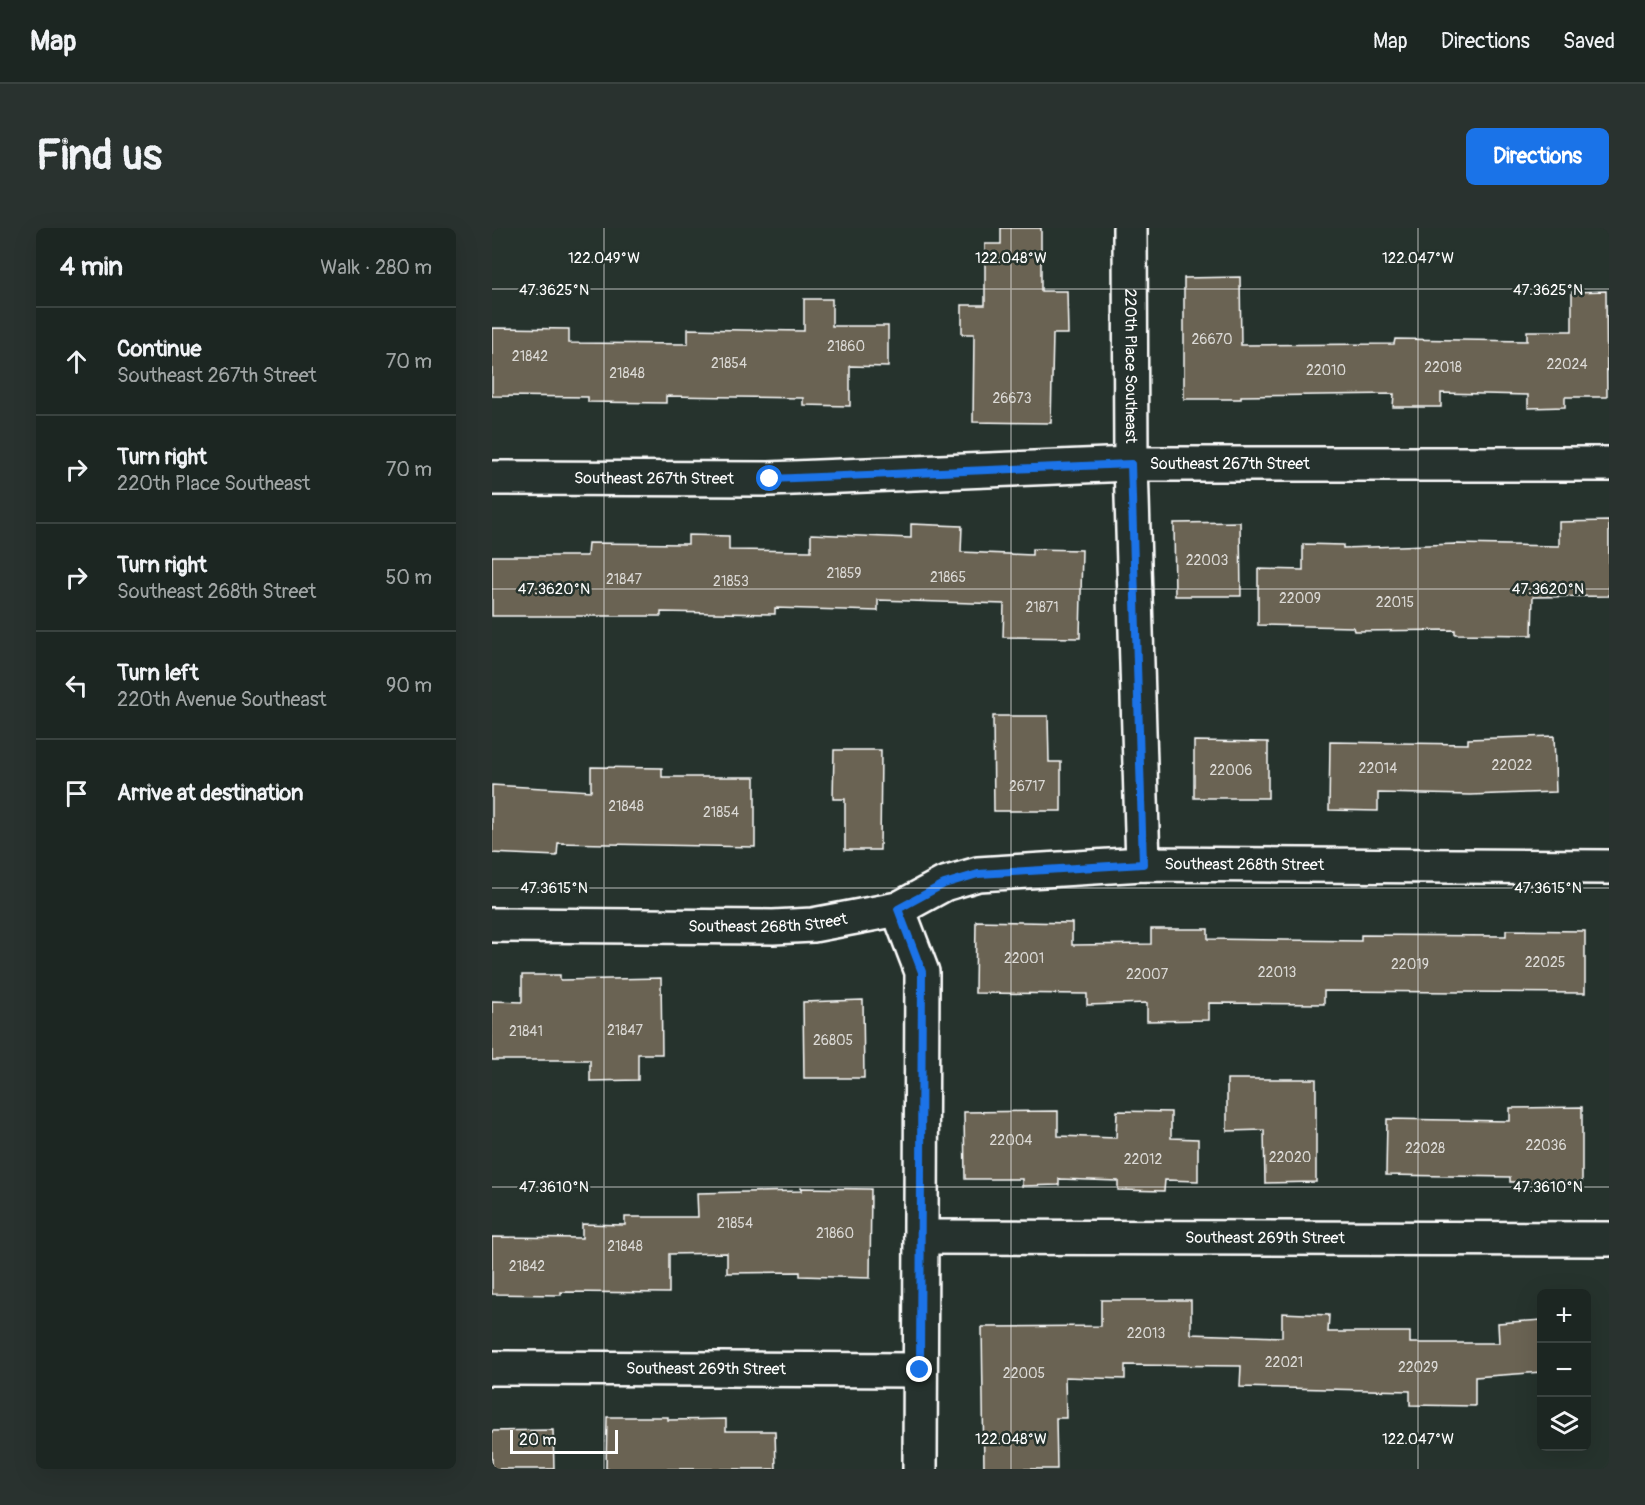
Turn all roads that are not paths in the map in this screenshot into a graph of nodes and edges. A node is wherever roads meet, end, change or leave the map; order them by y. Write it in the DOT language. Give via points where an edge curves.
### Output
graph roads {
  1 [pos="1130,228"];
  2 [pos="1131,464"];
  3 [pos="1609,464"];
  4 [pos="492,478"];
  5 [pos="1143,864"];
  6 [pos="1609,867"];
  7 [pos="898,909"];
  8 [pos="492,925"];
  9 [pos="921,1237"];
  10 [pos="1609,1239"];
  11 [pos="492,1368"];
  12 [pos="920,1370"];
  13 [pos="920,1469"];
  1 -- 2 [label="street, 220th Place Southeast"];
  2 -- 3 [label="street, Southeast 267th Street"];
  2 -- 4 [label="street, Southeast 267th Street" via="770,479"];
  2 -- 5 [label="street, 220th Place Southeast"];
  5 -- 6 [label="street, Southeast 268th Street"];
  5 -- 7 [label="street, Southeast 268th Street" via="978,874 944,884"];
  7 -- 8 [label="street, Southeast 268th Street" via="813,925 773,927"];
  7 -- 9 [label="street" via="922,972"];
  9 -- 10 [label="street, Southeast 269th Street"];
  9 -- 12 [label="street"];
  11 -- 12 [label="street, Southeast 269th Street"];
  12 -- 13 [label="street"];
}
